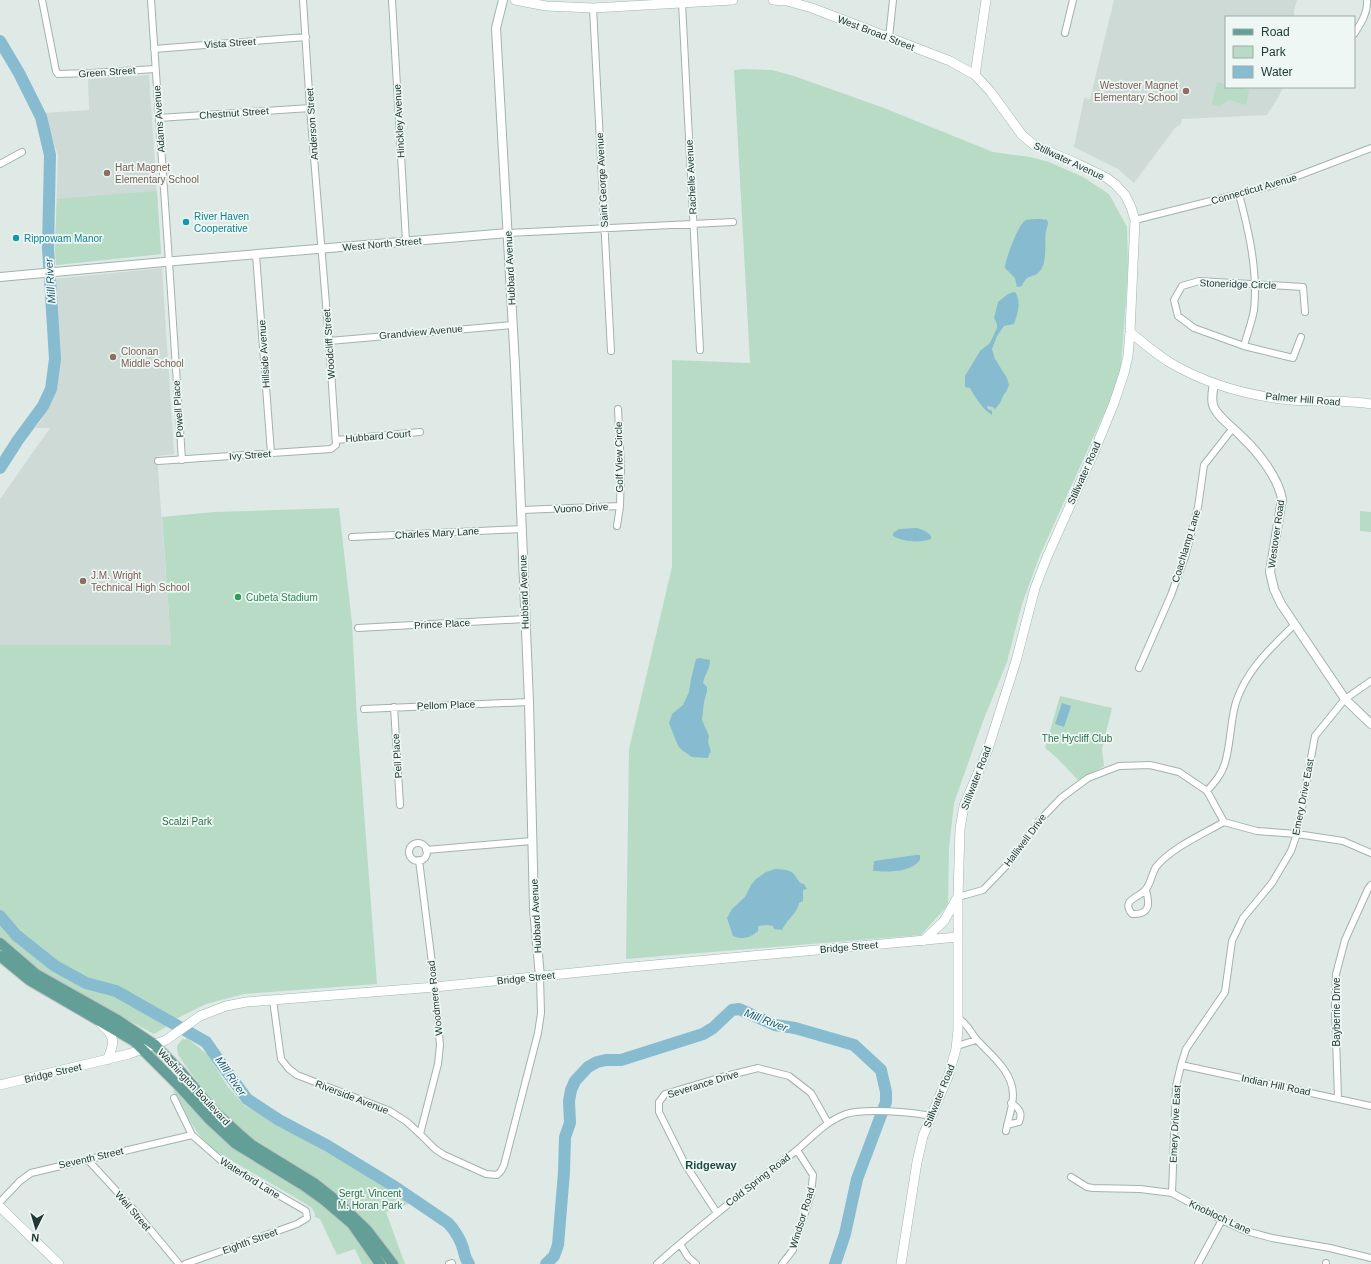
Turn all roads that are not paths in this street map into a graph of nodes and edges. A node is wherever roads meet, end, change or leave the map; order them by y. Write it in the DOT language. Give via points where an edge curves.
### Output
graph roads {
  1 [pos="42,0"];
  2 [pos="151,0"];
  3 [pos="303,0"];
  4 [pos="392,0"];
  5 [pos="503,0"];
  6 [pos="515,0"];
  7 [pos="733,0"];
  8 [pos="773,0"];
  9 [pos="893,0"];
  10 [pos="986,0"];
  11 [pos="1073,0"];
  12 [pos="1367,0"];
  13 [pos="670,2"];
  14 [pos="682,4"];
  15 [pos="593,8"];
  16 [pos="1355,32"];
  17 [pos="1065,34"];
  18 [pos="306,37"];
  19 [pos="889,38"];
  20 [pos="154,49"];
  21 [pos="155,69"];
  22 [pos="975,75"];
  23 [pos="310,108"];
  24 [pos="159,118"];
  25 [pos="1371,148"];
  26 [pos="22,152"];
  27 [pos="0,164"];
  28 [pos="1240,194"];
  29 [pos="1135,220"];
  30 [pos="733,222"];
  31 [pos="693,224"];
  32 [pos="605,228"];
  33 [pos="508,233"];
  34 [pos="406,242"];
  35 [pos="322,248"];
  36 [pos="256,255"];
  37 [pos="170,262"];
  38 [pos="0,277"];
  39 [pos="1254,284"];
  40 [pos="1305,312"];
  41 [pos="513,325"];
  42 [pos="1130,332"];
  43 [pos="1301,337"];
  44 [pos="329,341"];
  45 [pos="1244,346"];
  46 [pos="700,350"];
  47 [pos="611,351"];
  48 [pos="1214,383"];
  49 [pos="1371,404"];
  50 [pos="618,409"];
  51 [pos="1233,428"];
  52 [pos="420,432"];
  53 [pos="336,440"];
  54 [pos="271,453"];
  55 [pos="182,460"];
  56 [pos="158,461"];
  57 [pos="620,506"];
  58 [pos="522,510"];
  59 [pos="617,526"];
  60 [pos="522,529"];
  61 [pos="352,537"];
  62 [pos="525,619"];
  63 [pos="1295,624"];
  64 [pos="358,628"];
  65 [pos="1139,668"];
  66 [pos="1371,681"];
  67 [pos="1345,699"];
  68 [pos="528,702"];
  69 [pos="394,707"];
  70 [pos="364,710"];
  71 [pos="1371,724"];
  72 [pos="1207,791"];
  73 [pos="400,805"];
  74 [pos="1224,822"];
  75 [pos="1297,834"];
  76 [pos="532,841"];
  77 [pos="426,850"];
  78 [pos="1371,853"];
  79 [pos="419,860"];
  80 [pos="1371,885"];
  81 [pos="1146,890"];
  82 [pos="958,897"];
  83 [pos="958,937"];
  84 [pos="923,940"];
  85 [pos="0,943"];
  86 [pos="0,956"];
  87 [pos="540,976"];
  88 [pos="435,987"];
  89 [pos="272,1000"];
  90 [pos="92,1016"];
  91 [pos="958,1018"];
  92 [pos="976,1040"];
  93 [pos="155,1045"];
  94 [pos="957,1046"];
  95 [pos="143,1049"];
  96 [pos="107,1060"];
  97 [pos="1181,1066"];
  98 [pos="0,1085"];
  99 [pos="174,1098"];
  100 [pos="1338,1098"];
  101 [pos="1012,1103"];
  102 [pos="1371,1106"];
  103 [pos="931,1116"];
  104 [pos="828,1123"];
  105 [pos="420,1134"];
  106 [pos="192,1135"];
  107 [pos="797,1150"];
  108 [pos="87,1159"];
  109 [pos="494,1175"];
  110 [pos="1071,1177"];
  111 [pos="1172,1193"];
  112 [pos="0,1202"];
  113 [pos="0,1206"];
  114 [pos="306,1211"];
  115 [pos="717,1213"];
  116 [pos="1222,1220"];
  117 [pos="680,1244"];
  118 [pos="1371,1258"];
  119 [pos="59,1264"];
  120 [pos="179,1264"];
  121 [pos="185,1264"];
  122 [pos="380,1264"];
  123 [pos="393,1264"];
  124 [pos="657,1264"];
  125 [pos="696,1264"];
  126 [pos="782,1264"];
  127 [pos="901,1264"];
  128 [pos="1198,1264"];
  1 -- 21 [label="street, Green Street" via="58,74"];
  2 -- 20 [label="street, Adams Avenue"];
  3 -- 18 [label="street, Anderson Street"];
  4 -- 34 [label="street, Hinckley Avenue"];
  5 -- 33 [label="street, Hubbard Avenue" via="496,28"];
  6 -- 15 [label="main road" via="546,6"];
  7 -- 14 [label="main road"];
  8 -- 19 [label="main road, West Broad Street" via="800,4"];
  9 -- 19 [label="street"];
  10 -- 22 [label="main road"];
  11 -- 17 [label="street"];
  12 -- 16 [label="street" via="1368,8"];
  13 -- 14 [label="main road"];
  13 -- 15 [label="main road"];
  14 -- 31 [label="street, Rachelle Avenue"];
  15 -- 32 [label="street, Saint George Avenue"];
  18 -- 20 [label="street, Vista Street"];
  18 -- 23 [label="street, Anderson Street"];
  19 -- 22 [label="main road, West Broad Street" via="950,61"];
  20 -- 21 [label="street, Adams Avenue"];
  21 -- 24 [label="street, Adams Avenue"];
  22 -- 29 [label="main road, Stillwater Avenue" via="1022,135 1034,146 1078,164 1116,185 1128,201"];
  23 -- 24 [label="street, Chestnut Street"];
  23 -- 35 [label="street, Anderson Street"];
  24 -- 37 [label="street, Adams Avenue"];
  25 -- 28 [label="street, Connecticut Avenue" via="1296,177"];
  26 -- 27 [label="street"];
  28 -- 29 [label="street, Connecticut Avenue"];
  28 -- 39 [label="street" via="1252,248"];
  29 -- 42 [label="main road, Stillwater Avenue"];
  30 -- 31 [label="street, West North Street"];
  31 -- 32 [label="street, West North Street"];
  31 -- 46 [label="street, Rachelle Avenue"];
  32 -- 33 [label="street, West North Street"];
  32 -- 47 [label="street, Saint George Avenue"];
  33 -- 34 [label="street, West North Street"];
  33 -- 41 [label="street, Hubbard Avenue"];
  34 -- 35 [label="street, West North Street"];
  35 -- 36 [label="street, West North Street"];
  35 -- 44 [label="street, Woodcliff Street"];
  36 -- 37 [label="street, West North Street"];
  36 -- 54 [label="street, Hillside Avenue"];
  37 -- 38 [label="street, West North Street"];
  37 -- 55 [label="street, Powell Place"];
  39 -- 40 [label="street, Stoneridge Circle" via="1303,287"];
  39 -- 45 [label="street" via="1254,311"];
  39 -- 45 [label="street, Stoneridge Circle" via="1199,281 1182,286 1174,300 1178,316 1194,328"];
  41 -- 44 [label="street, Grandview Avenue"];
  41 -- 58 [label="street, Hubbard Avenue"];
  42 -- 48 [label="main road, Palmer Hill Road" via="1170,362 1203,380"];
  42 -- 82 [label="main road, Stillwater Road" via="1128,356 1118,390 1035,588 991,742 964,806 960,829"];
  43 -- 45 [label="street, Stoneridge Circle" via="1293,358"];
  44 -- 53 [label="street, Woodcliff Street"];
  48 -- 49 [label="main road, Palmer Hill Road" via="1277,398"];
  48 -- 51 [label="street, Westover Road" via="1213,405"];
  50 -- 57 [label="street, Golf View Circle"];
  51 -- 63 [label="street, Westover Road" via="1267,466 1280,488 1282,499 1270,572 1281,604"];
  51 -- 65 [label="street, Coachlamp Lane" via="1204,465 1198,507 1184,557 1171,595"];
  52 -- 53 [label="street, Hubbard Court"];
  53 -- 54 [label="street, Ivy Street" via="335,447 331,449"];
  54 -- 55 [label="street, Ivy Street"];
  55 -- 56 [label="street, Ivy Street"];
  57 -- 58 [label="street, Vuono Drive"];
  57 -- 59 [label="street, Vuono Drive"];
  58 -- 60 [label="street, Hubbard Avenue"];
  60 -- 61 [label="street, Charles Mary Lane"];
  60 -- 62 [label="street, Hubbard Avenue"];
  62 -- 64 [label="street, Prince Place"];
  62 -- 68 [label="street, Hubbard Avenue"];
  63 -- 67 [label="street, Westover Road"];
  63 -- 72 [label="street" via="1257,662 1241,688 1225,764"];
  66 -- 67 [label="street, Emery Drive East"];
  67 -- 71 [label="street, Westover Road"];
  67 -- 75 [label="street, Emery Drive East" via="1315,736"];
  68 -- 69 [label="street, Pellom Place"];
  68 -- 76 [label="street, Hubbard Avenue"];
  69 -- 70 [label="street, Pellom Place"];
  69 -- 73 [label="street, Pell Place"];
  72 -- 74 [label="street, Halliwell Drive"];
  72 -- 82 [label="street, Halliwell Drive" via="1179,772 1150,765 1119,766 1088,778 1061,798 1039,820 1010,862 983,890"];
  74 -- 75 [label="street" via="1257,831"];
  74 -- 81 [label="street" via="1169,854 1156,868"];
  75 -- 78 [label="street" via="1343,841"];
  75 -- 97 [label="street, Emery Drive East" via="1291,851 1272,883 1243,918 1232,941 1225,992 1186,1049"];
  76 -- 77 [label="street, Woodmere Road"];
  76 -- 87 [label="street, Hubbard Avenue" via="534,909"];
  77 -- 79 [label="street" via="425,857"];
  77 -- 79 [label="street, Woodmere Road" via="420,843 410,848 410,857"];
  79 -- 88 [label="street, Woodmere Road"];
  80 -- 100 [label="street, Bayberrie Drive" via="1344,940 1336,974 1334,1007"];
  82 -- 83 [label="main road, Stillwater Road"];
  82 -- 84 [label="main road" via="944,921"];
  83 -- 84 [label="main road, Bridge Street"];
  83 -- 91 [label="main road, Stillwater Road"];
  84 -- 87 [label="main road, Bridge Street"];
  85 -- 93 [label="main road, Washington Boulevard" via="36,974 116,1019"];
  86 -- 90 [label="main road, Washington Boulevard" via="29,980"];
  87 -- 88 [label="main road, Bridge Street"];
  87 -- 109 [label="street, Hubbard Avenue" via="541,1013 538,1033 504,1165 499,1174"];
  88 -- 89 [label="main road, Bridge Street"];
  88 -- 105 [label="street, Woodmere Road" via="440,1045 438,1064"];
  89 -- 93 [label="main road, Bridge Street" via="226,1006 200,1016 175,1035"];
  89 -- 105 [label="street, Riverside Avenue" via="281,1059 289,1069 298,1076 390,1111"];
  90 -- 95 [label="main road, Washington Boulevard"];
  90 -- 96 [label="main road" via="113,1038"];
  91 -- 92 [label="street" via="966,1024"];
  91 -- 94 [label="main road, Stillwater Road"];
  92 -- 94 [label="street"];
  92 -- 101 [label="street" via="996,1058 1008,1074 1012,1085"];
  93 -- 95 [label="main road, Bridge Street"];
  93 -- 123 [label="main road, Washington Boulevard" via="214,1111 252,1145 314,1183 338,1202 367,1230"];
  94 -- 103 [label="main road, Stillwater Road" via="949,1074"];
  95 -- 96 [label="main road, Bridge Street"];
  95 -- 122 [label="main road, Washington Boulevard" via="236,1144 303,1185 352,1224"];
  96 -- 98 [label="main road, Bridge Street"];
  97 -- 100 [label="street, Indian Hill Road"];
  97 -- 111 [label="street, Emery Drive East" via="1176,1086"];
  99 -- 106 [label="street, Waterford Lane"];
  100 -- 102 [label="street, Indian Hill Road"];
  101 -- 101 [label="street" via="1007,1128 1019,1122 1021,1117 1020,1110"];
  103 -- 104 [label="street, Cold Spring Road" via="866,1111 847,1114"];
  103 -- 127 [label="main road, Stillwater Road" via="917,1162"];
  104 -- 107 [label="street, Cold Spring Road"];
  104 -- 115 [label="street, Severance Drive" via="811,1093 789,1076 758,1068 665,1094 659,1102 659,1112 685,1164"];
  105 -- 109 [label="street, Riverside Avenue" via="444,1155 486,1174"];
  106 -- 108 [label="street, Seventh Street"];
  106 -- 114 [label="street, Waterford Lane" via="225,1164"];
  107 -- 115 [label="street, Cold Spring Road"];
  107 -- 126 [label="street, Windsor Road" via="813,1175 811,1194 793,1250"];
  108 -- 112 [label="street, Seventh Street" via="31,1173"];
  108 -- 120 [label="street, Weil Street"];
  110 -- 111 [label="street, Knobloch Lane" via="1093,1188"];
  111 -- 116 [label="street, Knobloch Lane"];
  113 -- 119 [label="main road"];
  114 -- 121 [label="street, Eighth Street" via="307,1218 297,1224"];
  115 -- 117 [label="street, Cold Spring Road"];
  116 -- 118 [label="street, Knobloch Lane" via="1246,1231 1272,1238"];
  116 -- 128 [label="street"];
  117 -- 124 [label="street, Cold Spring Road"];
  117 -- 125 [label="street"];
}
